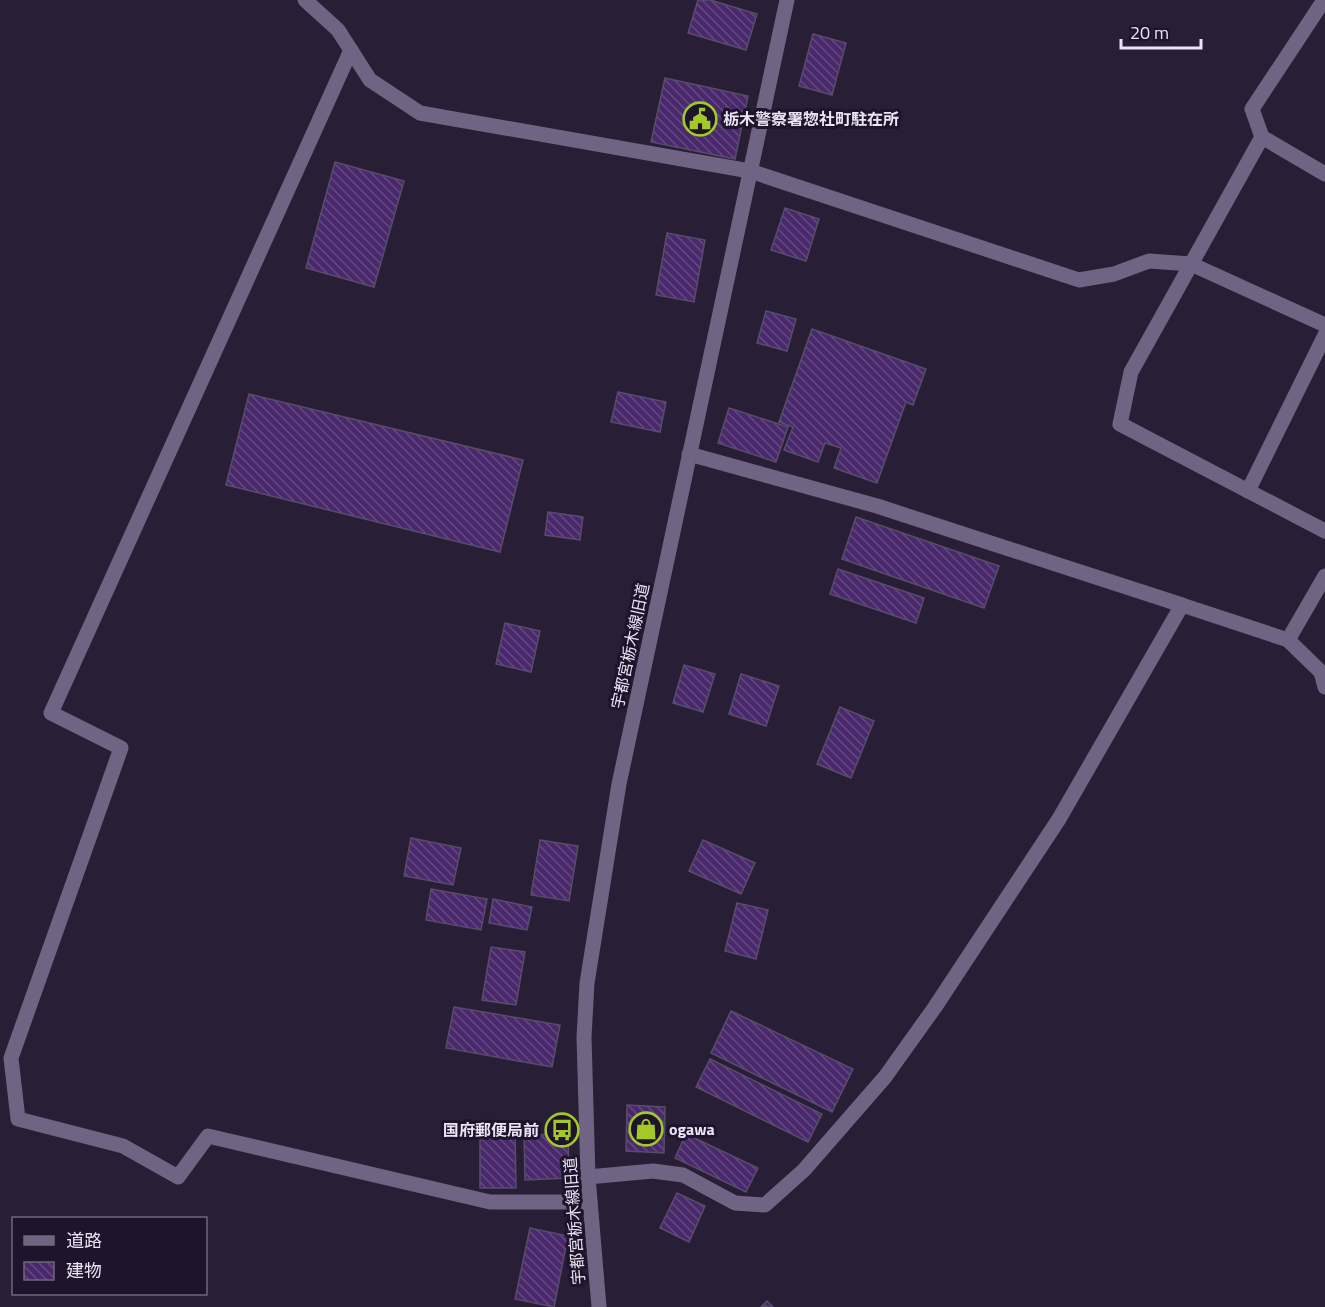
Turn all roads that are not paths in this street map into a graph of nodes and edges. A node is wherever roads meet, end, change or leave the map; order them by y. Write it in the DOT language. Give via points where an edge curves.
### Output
graph roads {
  1 [pos="305,0"];
  2 [pos="787,0"];
  3 [pos="1324,0"];
  4 [pos="351,50"];
  5 [pos="1262,137"];
  6 [pos="750,171"];
  7 [pos="1325,174"];
  8 [pos="1191,264"];
  9 [pos="1325,325"];
  10 [pos="1325,335"];
  11 [pos="689,454"];
  12 [pos="1248,491"];
  13 [pos="1325,531"];
  14 [pos="1325,576"];
  15 [pos="1320,596"];
  16 [pos="1182,605"];
  17 [pos="1288,640"];
  18 [pos="1325,687"];
  19 [pos="588,1178"];
  20 [pos="590,1202"];
  21 [pos="599,1307"];
  1 -- 4 [label="street" via="338,30"];
  2 -- 6 [label="street, 宇都宮栃木線旧道"];
  3 -- 5 [label="street" via="1252,109"];
  4 -- 6 [label="street" via="370,80 420,113"];
  4 -- 20 [label="street" via="51,713 121,748 11,1058 18,1119 123,1146 178,1177 208,1136 490,1202"];
  5 -- 7 [label="street"];
  5 -- 8 [label="street"];
  6 -- 8 [label="street" via="1079,280 1114,274 1149,261"];
  6 -- 11 [label="street, 宇都宮栃木線旧道"];
  8 -- 9 [label="street"];
  8 -- 12 [label="street" via="1131,372 1120,424"];
  10 -- 12 [label="street"];
  11 -- 16 [label="street" via="877,506"];
  11 -- 19 [label="street, 宇都宮栃木線旧道" via="619,784 587,983 584,1038"];
  12 -- 13 [label="street"];
  14 -- 15 [label="street"];
  15 -- 17 [label="street"];
  16 -- 17 [label="street"];
  16 -- 19 [label="street" via="1059,819 935,1007 885,1077 804,1170 765,1205 735,1203 683,1175 653,1171"];
  17 -- 18 [label="street" via="1321,672"];
  19 -- 20 [label="street, 宇都宮栃木線旧道"];
  20 -- 21 [label="street, 宇都宮栃木線旧道"];
}
